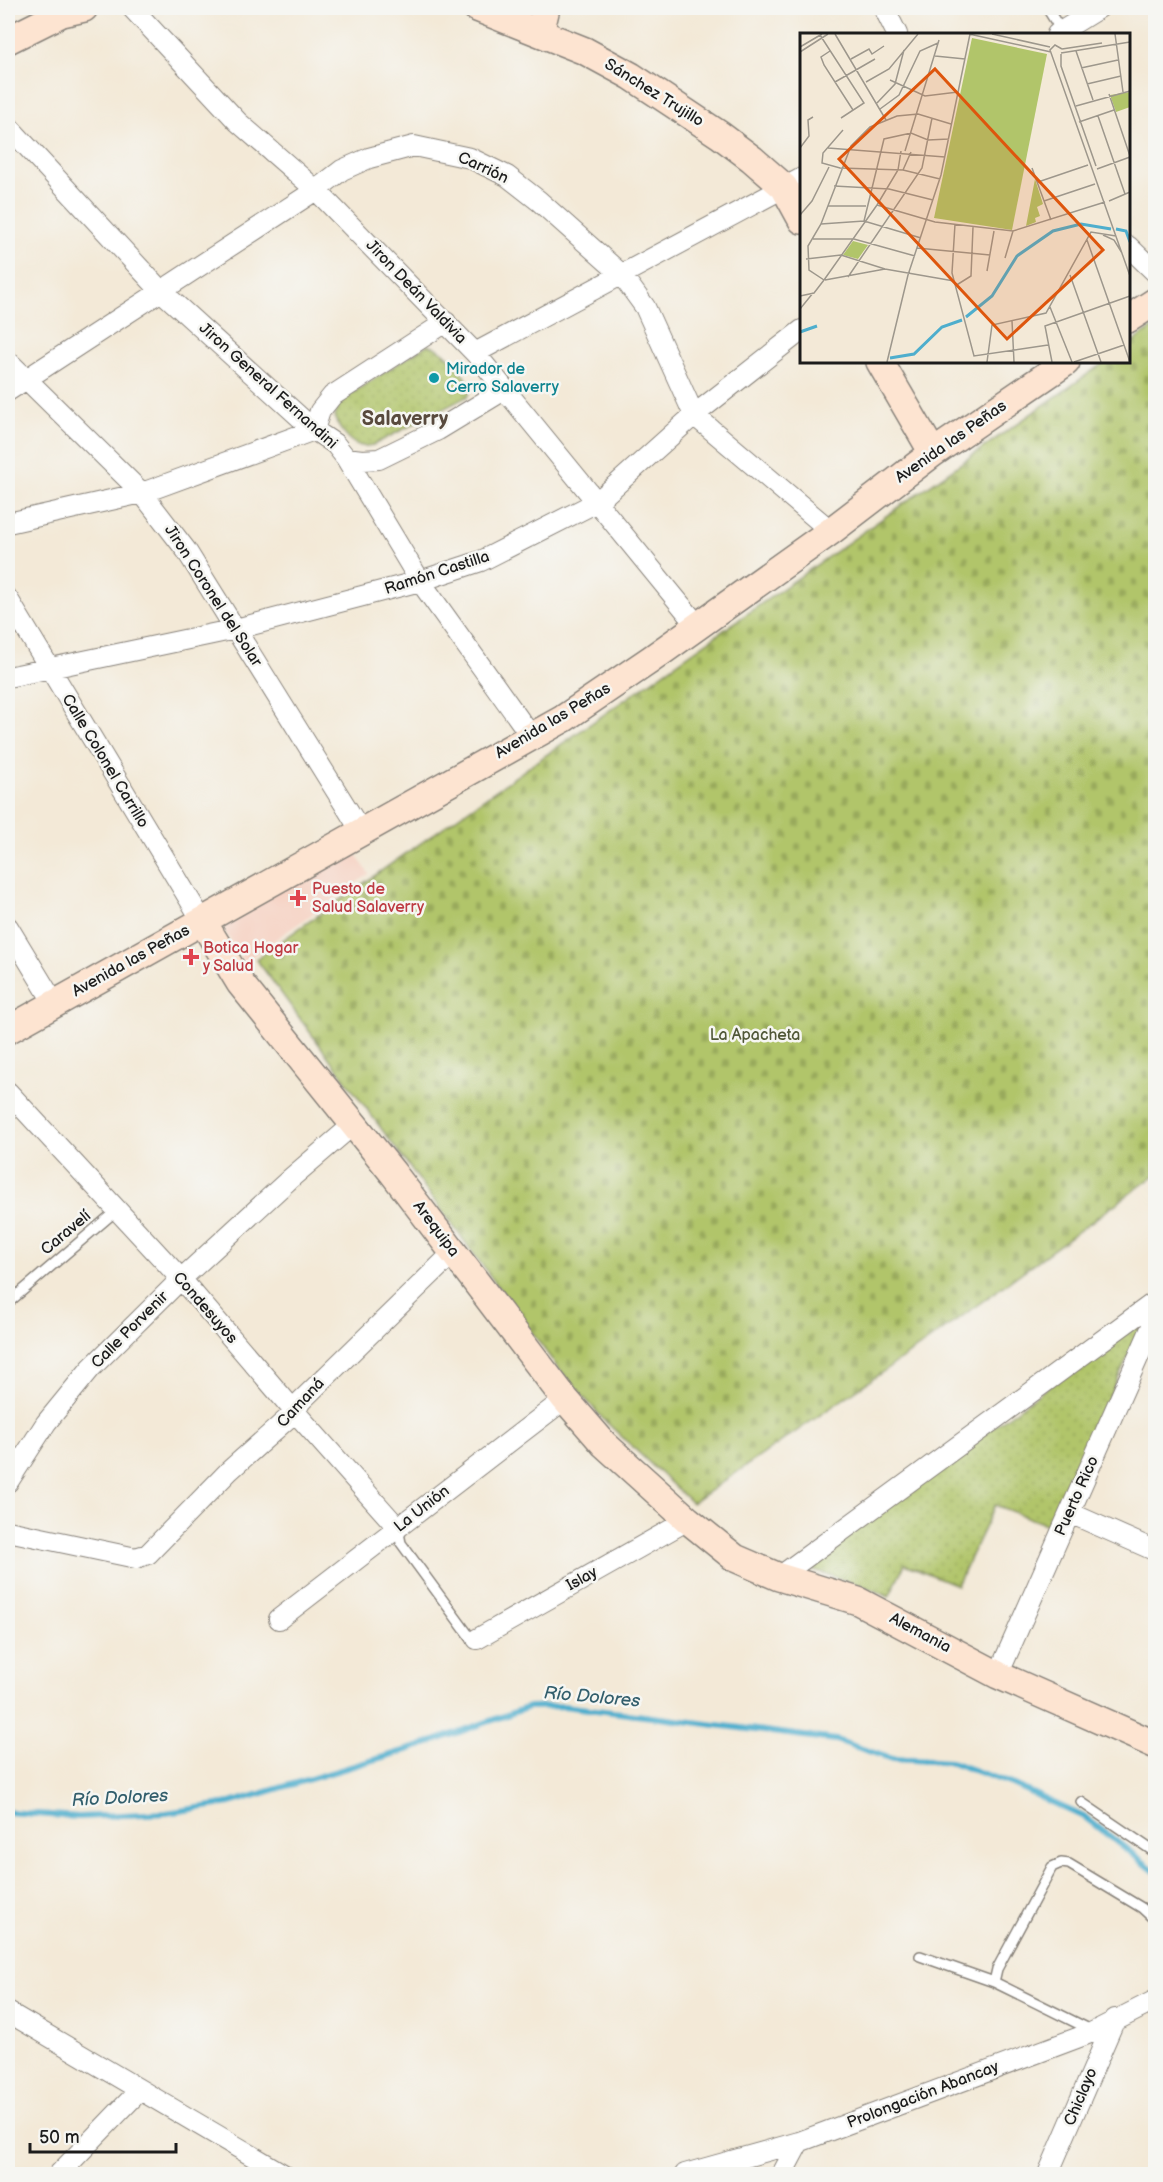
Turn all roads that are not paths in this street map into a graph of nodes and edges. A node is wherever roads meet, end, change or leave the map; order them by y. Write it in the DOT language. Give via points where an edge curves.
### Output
graph roads {
  1 [pos="84,8"];
  2 [pos="132,8"];
  3 [pos="477,8"];
  4 [pos="884,8"];
  5 [pos="1047,8"];
  6 [pos="1099,8"];
  7 [pos="543,20"];
  8 [pos="896,33"];
  9 [pos="1059,33"];
  10 [pos="8,40"];
  11 [pos="8,126"];
  12 [pos="793,183"];
  13 [pos="316,190"];
  14 [pos="800,214"];
  15 [pos="1130,248"];
  16 [pos="1155,273"];
  17 [pos="621,274"];
  18 [pos="161,291"];
  19 [pos="1155,301"];
  20 [pos="1130,318"];
  21 [pos="446,321"];
  22 [pos="800,331"];
  23 [pos="475,353"];
  24 [pos="8,361"];
  25 [pos="881,363"];
  26 [pos="1065,363"];
  27 [pos="27,379"];
  28 [pos="504,390"];
  29 [pos="8,391"];
  30 [pos="694,415"];
  31 [pos="314,430"];
  32 [pos="933,453"];
  33 [pos="346,458"];
  34 [pos="142,493"];
  35 [pos="597,502"];
  36 [pos="8,523"];
  37 [pos="831,531"];
  38 [pos="420,581"];
  39 [pos="8,599"];
  40 [pos="698,626"];
  41 [pos="236,629"];
  42 [pos="48,668"];
  43 [pos="8,677"];
  44 [pos="531,736"];
  45 [pos="361,831"];
  46 [pos="203,922"];
  47 [pos="8,927"];
  48 [pos="54,1003"];
  49 [pos="8,1029"];
  50 [pos="8,1092"];
  51 [pos="354,1124"];
  52 [pos="117,1210"];
  53 [pos="454,1252"];
  54 [pos="181,1279"];
  55 [pos="1155,1301"];
  56 [pos="8,1303"];
  57 [pos="1155,1317"];
  58 [pos="1149,1354"];
  59 [pos="565,1399"];
  60 [pos="295,1412"];
  61 [pos="8,1481"];
  62 [pos="1070,1514"];
  63 [pos="688,1520"];
  64 [pos="398,1528"];
  65 [pos="8,1531"];
  66 [pos="1155,1551"];
  67 [pos="779,1577"];
  68 [pos="279,1619"];
  69 [pos="477,1639"];
  70 [pos="998,1675"];
  71 [pos="1155,1745"];
  72 [pos="1081,1802"];
  73 [pos="1155,1853"];
  74 [pos="1155,1921"];
  75 [pos="920,1956"];
  76 [pos="994,1983"];
  77 [pos="1155,2000"];
  78 [pos="8,2012"];
  79 [pos="1115,2019"];
  80 [pos="1093,2032"];
  81 [pos="140,2090"];
  82 [pos="799,2142"];
  83 [pos="59,2175"];
  84 [pos="283,2175"];
  85 [pos="685,2175"];
  86 [pos="782,2175"];
  87 [pos="1048,2175"];
  1 -- 10 [label="street" via="62,13"];
  2 -- 13 [label="street, Jiron Deán Valdivia" via="238,122"];
  3 -- 7 [label="street, Sánchez Trujillo"];
  4 -- 8 [label="street"];
  5 -- 9 [label="lane"];
  6 -- 9 [label="street"];
  7 -- 12 [label="street, Sánchez Trujillo" via="585,51 631,76"];
  11 -- 18 [label="street, Jiron General Fernandini"];
  12 -- 14 [label="street, Sánchez Trujillo"];
  12 -- 17 [label="street"];
  13 -- 17 [label="street, Carrión" via="342,170 393,150 414,146 470,158 507,176"];
  13 -- 18 [label="street, Carrión"];
  13 -- 21 [label="street, Jiron Deán Valdivia"];
  15 -- 16 [label="street"];
  17 -- 23 [label="street"];
  17 -- 30 [label="street, Carrión" via="645,307"];
  18 -- 27 [label="street, Carrión"];
  18 -- 31 [label="street, Jiron General Fernandini"];
  19 -- 20 [label="street"];
  21 -- 23 [label="street, Jiron Deán Valdivia"];
  21 -- 31 [label="street" via="332,396 320,411"];
  22 -- 30 [label="street, Ramón Castilla"];
  23 -- 28 [label="street, Jiron Deán Valdivia"];
  24 -- 27 [label="street, Jiron Coronel del Solar"];
  25 -- 32 [label="street"];
  26 -- 32 [label="street, Avenida las Peñas"];
  27 -- 29 [label="street, Carrión"];
  27 -- 34 [label="street, Jiron Coronel del Solar"];
  28 -- 33 [label="street" via="438,430 378,459"];
  28 -- 35 [label="street, Jiron Deán Valdivia"];
  30 -- 35 [label="street, Ramón Castilla"];
  30 -- 37 [label="street, Carrión"];
  31 -- 33 [label="street, Jiron General Fernandini" via="335,444"];
  31 -- 34 [label="street"];
  32 -- 37 [label="street, Avenida las Peñas"];
  33 -- 38 [label="street, Jiron General Fernandini"];
  34 -- 36 [label="street"];
  34 -- 41 [label="street, Jiron Coronel del Solar" via="186,550"];
  35 -- 38 [label="street, Ramón Castilla" via="481,561"];
  35 -- 40 [label="street, Jiron Deán Valdivia"];
  37 -- 40 [label="street, Avenida las Peñas"];
  38 -- 41 [label="street, Ramón Castilla"];
  38 -- 44 [label="street, Jiron General Fernandini"];
  39 -- 42 [label="street, Calle Colonel Carrillo"];
  40 -- 44 [label="street, Avenida las Peñas" via="599,696"];
  41 -- 42 [label="street, Ramón Castilla"];
  41 -- 45 [label="street, Jiron Coronel del Solar"];
  42 -- 43 [label="street, Ramón Castilla"];
  42 -- 46 [label="street, Calle Colonel Carrillo"];
  44 -- 45 [label="street, Avenida las Peñas"];
  45 -- 46 [label="street, Avenida las Peñas"];
  46 -- 48 [label="street, Avenida las Peñas"];
  46 -- 51 [label="street, Arequipa" via="240,983"];
  47 -- 48 [label="street"];
  48 -- 49 [label="street, Avenida las Peñas"];
  50 -- 52 [label="street, Condesuyos"];
  51 -- 53 [label="street, Arequipa"];
  51 -- 54 [label="street, Calle Porvenir"];
  52 -- 54 [label="street, Condesuyos"];
  52 -- 56 [label="lane, Caravelí"];
  53 -- 59 [label="street, Arequipa"];
  53 -- 60 [label="street, Camaná" via="300,1401"];
  54 -- 60 [label="street, Condesuyos"];
  54 -- 61 [label="street, Calle Porvenir" via="91,1368 46,1423"];
  55 -- 67 [label="street"];
  57 -- 58 [label="street, Puerto Rico"];
  58 -- 62 [label="street, Puerto Rico"];
  59 -- 63 [label="street, Arequipa" via="604,1444"];
  59 -- 64 [label="street, La Unión"];
  60 -- 64 [label="street, Condesuyos"];
  60 -- 65 [label="street, Camaná" via="229,1471 148,1554 136,1558"];
  62 -- 66 [label="street"];
  62 -- 70 [label="street, Puerto Rico"];
  63 -- 67 [label="street, Alemania" via="735,1558"];
  63 -- 69 [label="street, Islay"];
  64 -- 68 [label="street, La Unión"];
  64 -- 69 [label="lane" via="401,1543 470,1637"];
  67 -- 70 [label="street, Alemania" via="858,1600"];
  70 -- 71 [label="street, Alemania"];
  72 -- 73 [label="lane"];
  74 -- 76 [label="lane" via="1142,1908 1069,1864 1061,1863 1052,1867 997,1969"];
  75 -- 76 [label="lane"];
  76 -- 80 [label="lane"];
  77 -- 79 [label="street, Prolongación Abancay"];
  78 -- 81 [label="street"];
  79 -- 80 [label="street, Prolongación Abancay"];
  79 -- 87 [label="street, Chiclayo"];
  80 -- 82 [label="street, Prolongación Abancay"];
  81 -- 83 [label="street"];
  81 -- 84 [label="street"];
  82 -- 85 [label="street, Prolongación Abancay"];
  82 -- 86 [label="street"];
}
